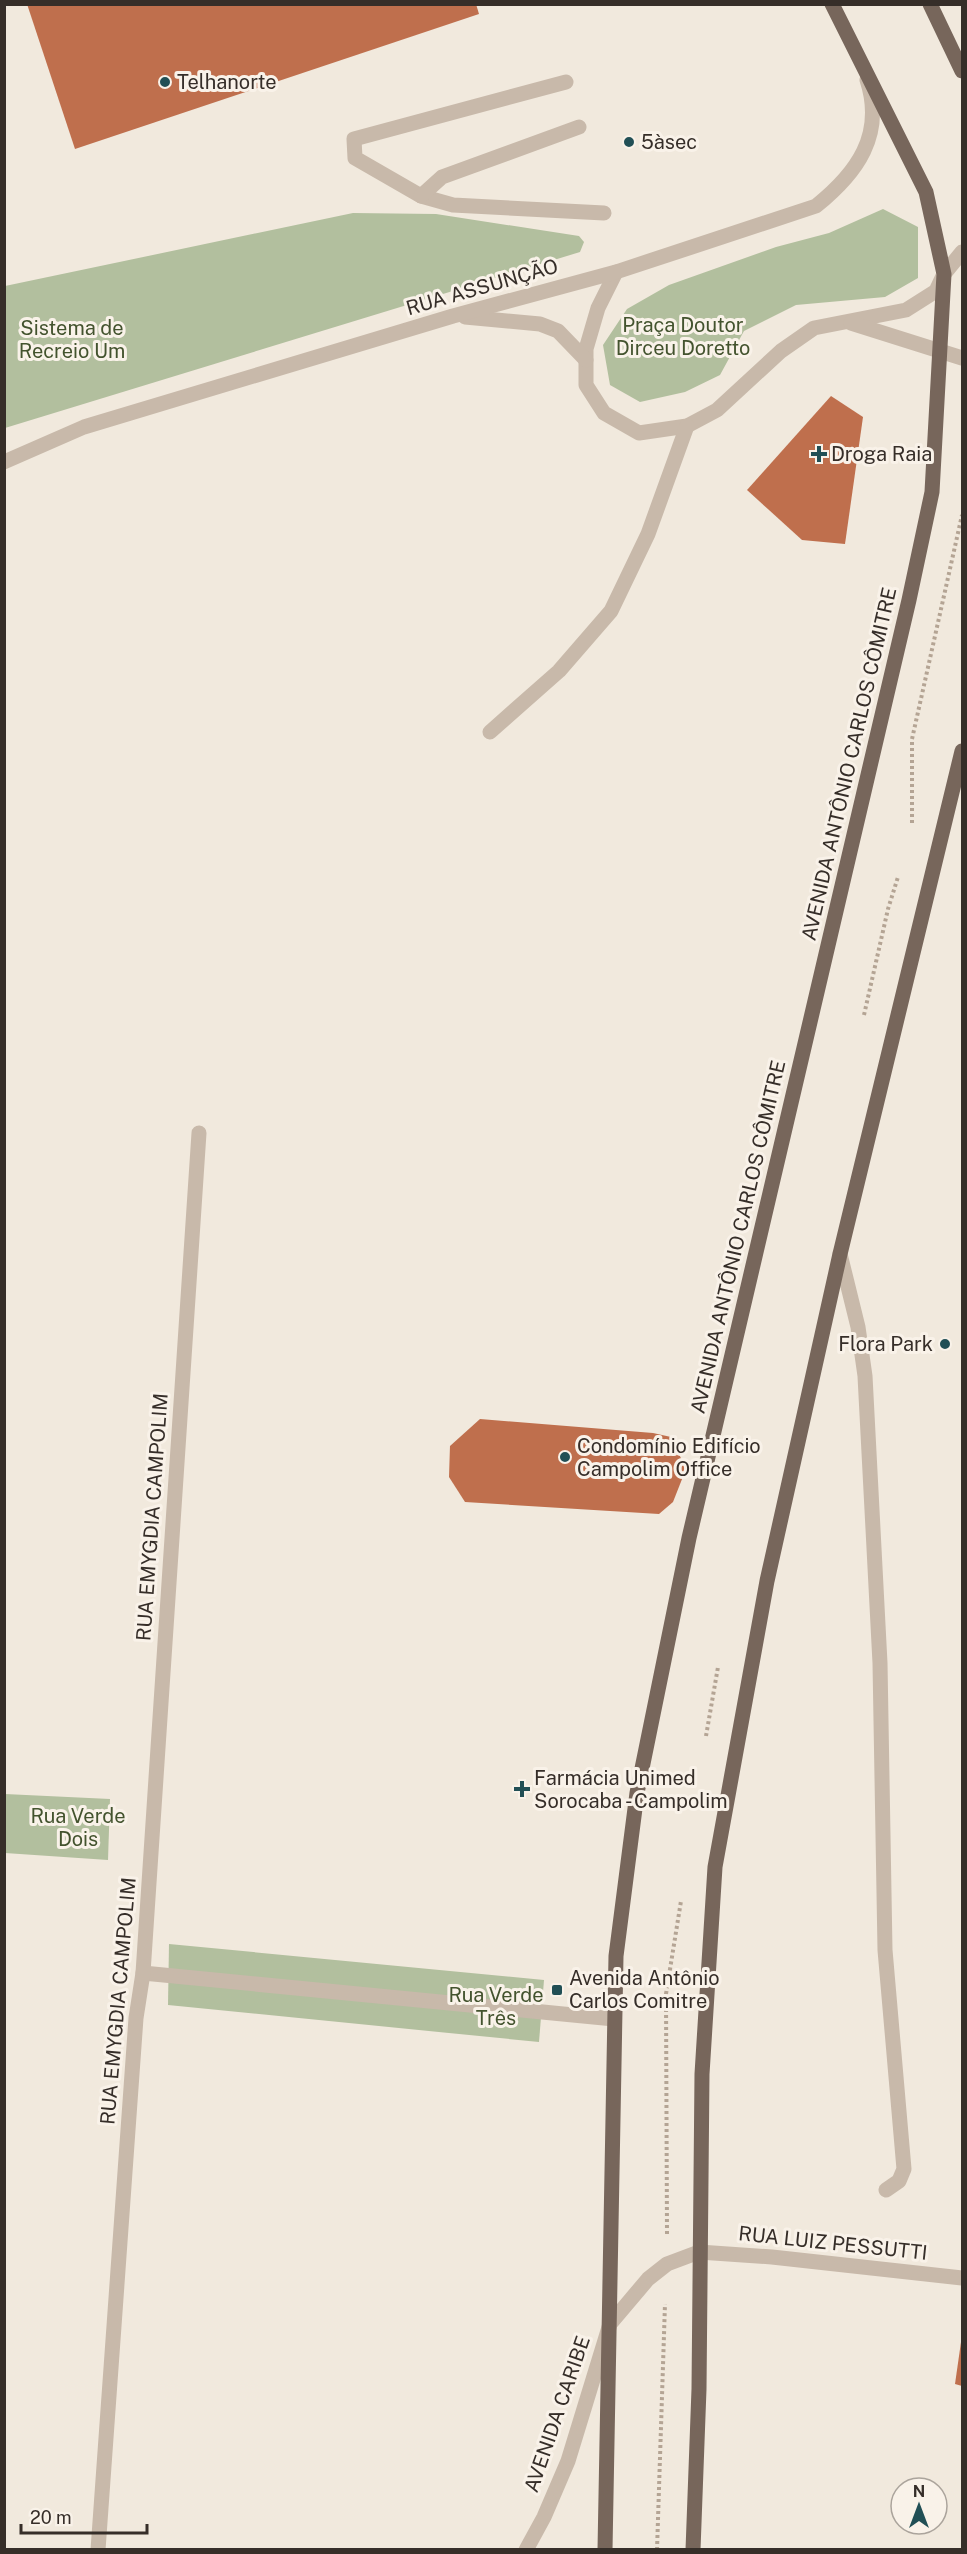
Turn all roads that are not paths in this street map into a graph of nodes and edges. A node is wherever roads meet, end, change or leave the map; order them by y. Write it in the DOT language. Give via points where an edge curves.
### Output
graph roads {
  1 [pos="832,4"];
  2 [pos="930,4"];
  3 [pos="862,63"];
  4 [pos="963,72"];
  5 [pos="566,82"];
  6 [pos="579,127"];
  7 [pos="421,196"];
  8 [pos="604,213"];
  9 [pos="963,252"];
  10 [pos="616,272"];
  11 [pos="944,274"];
  12 [pos="453,316"];
  13 [pos="845,321"];
  14 [pos="941,351"];
  15 [pos="963,358"];
  16 [pos="586,360"];
  17 [pos="687,426"];
  18 [pos="4,462"];
  19 [pos="490,732"];
  20 [pos="963,751"];
  21 [pos="199,1133"];
  22 [pos="840,1254"];
  23 [pos="143,1973"];
  24 [pos="614,2019"];
  25 [pos="886,2190"];
  26 [pos="699,2252"];
  27 [pos="963,2278"];
  28 [pos="610,2324"];
  29 [pos="98,2550"];
  30 [pos="526,2550"];
  31 [pos="605,2550"];
  32 [pos="693,2550"];
  1 -- 3 [label="main road, AVENIDA ANTÔNIO CARLOS CÔMITRE"];
  2 -- 4 [label="main road"];
  3 -- 10 [label="street, RUA ASSUNÇÃO" via="870,87 870,138 861,158 837,189 816,206"];
  3 -- 11 [label="main road, AVENIDA ANTÔNIO CARLOS CÔMITRE" via="926,192"];
  5 -- 7 [label="street" via="354,139 355,158"];
  6 -- 7 [label="street" via="442,177"];
  7 -- 8 [label="street" via="453,205"];
  9 -- 11 [label="street"];
  10 -- 12 [label="street, RUA ASSUNÇÃO"];
  10 -- 16 [label="street" via="598,308"];
  11 -- 13 [label="street" via="936,291 906,310"];
  11 -- 14 [label="main road, AVENIDA ANTÔNIO CARLOS CÔMITRE"];
  12 -- 16 [label="street" via="540,324 558,331"];
  12 -- 18 [label="street, RUA ASSUNÇÃO" via="84,427"];
  13 -- 14 [label="street"];
  13 -- 17 [label="street" via="814,328 781,351 717,410"];
  14 -- 15 [label="street"];
  14 -- 24 [label="main road, AVENIDA ANTÔNIO CARLOS CÔMITRE" via="930,503 689,1538 637,1793 616,1956"];
  16 -- 17 [label="street" via="586,385 604,413 639,433"];
  17 -- 19 [label="street" via="648,534 611,611 559,671"];
  20 -- 22 [label="main road"];
  21 -- 23 [label="street, RUA EMYGDIA CAMPOLIM"];
  22 -- 25 [label="street" via="865,1376 876,1576 885,1950 904,2169 898,2181"];
  22 -- 26 [label="main road" via="767,1581 715,1868 702,2074"];
  23 -- 24 [label="street"];
  23 -- 29 [label="street, RUA EMYGDIA CAMPOLIM" via="136,2018"];
  24 -- 28 [label="main road, AVENIDA ANTÔNIO CARLOS CÔMITRE"];
  26 -- 27 [label="street, RUA LUIZ PESSUTTI"];
  26 -- 28 [label="street" via="667,2264 648,2279"];
  26 -- 32 [label="main road"];
  28 -- 30 [label="street, AVENIDA CARIBE" via="568,2461"];
  28 -- 31 [label="main road, AVENIDA ANTÔNIO CARLOS CÔMITRE"];
}
